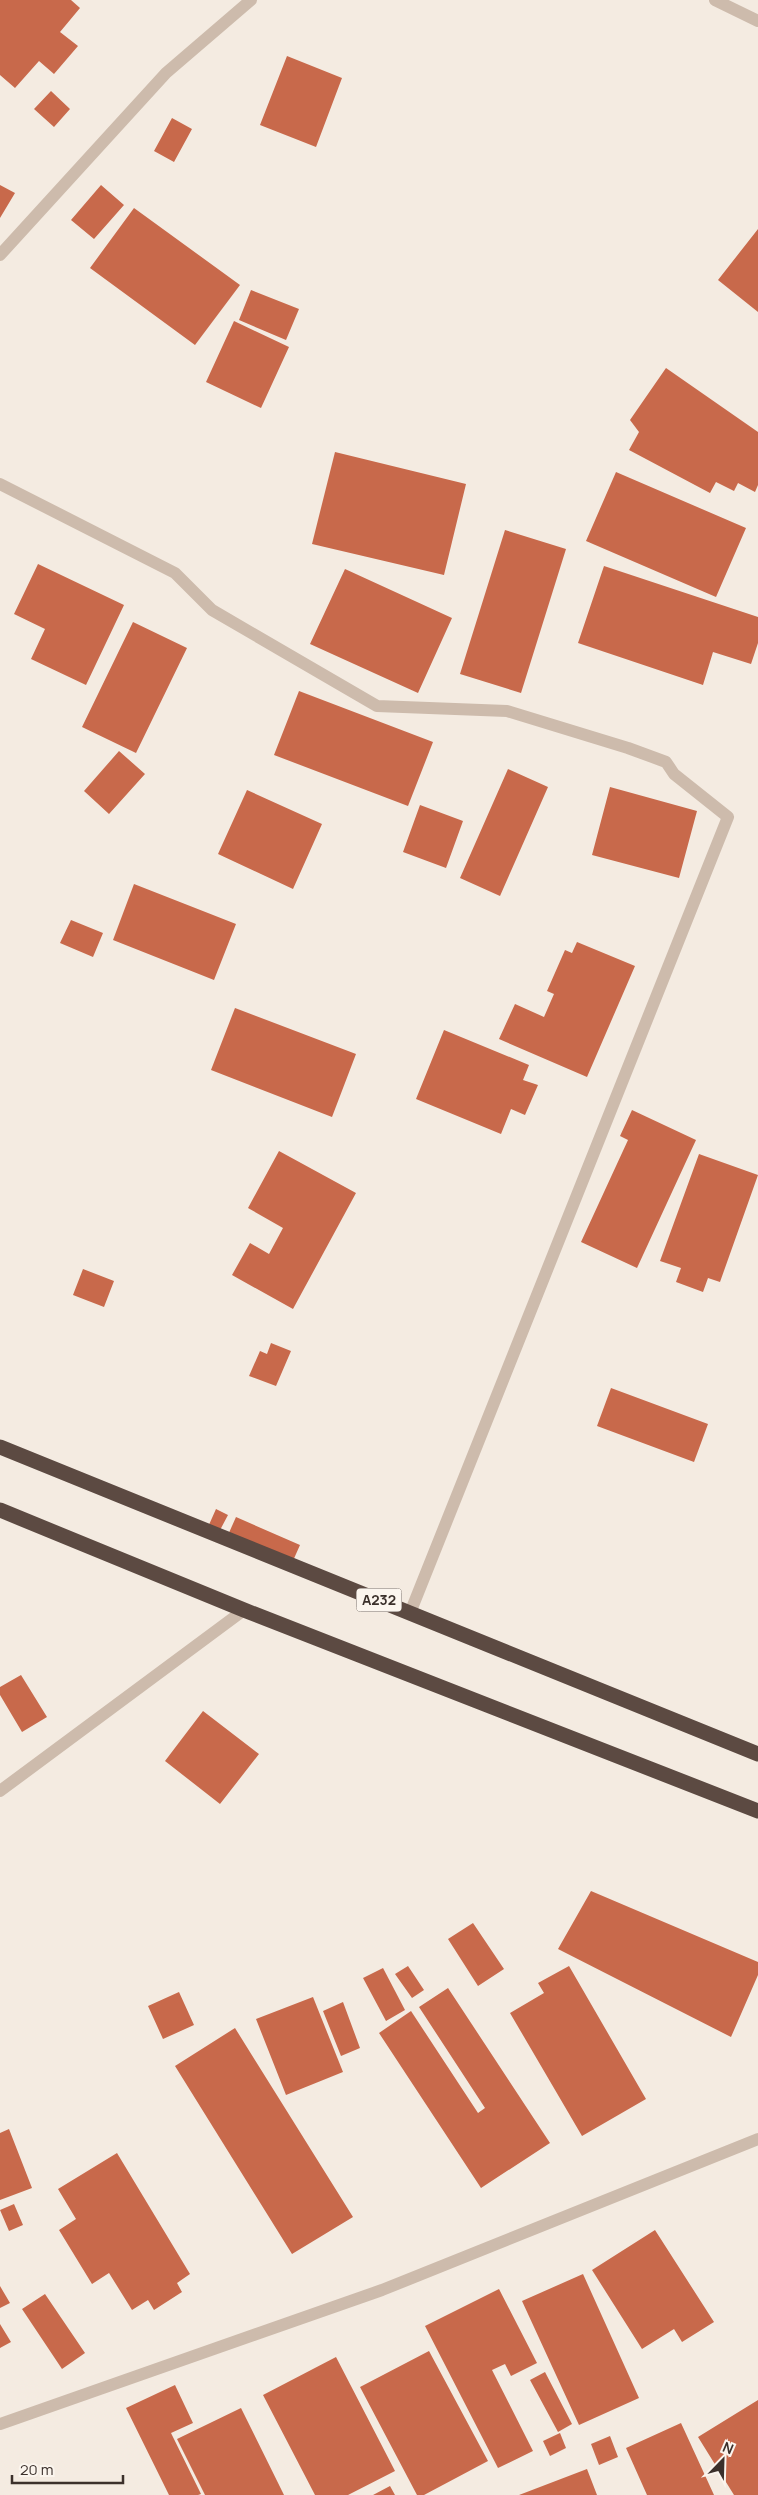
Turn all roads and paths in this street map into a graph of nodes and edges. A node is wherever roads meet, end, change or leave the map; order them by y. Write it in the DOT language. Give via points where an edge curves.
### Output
graph roads {
  1 [pos="251,0"];
  2 [pos="715,0"];
  3 [pos="758,21"];
  4 [pos="0,256"];
  5 [pos="0,484"];
  6 [pos="0,1447"];
  7 [pos="0,1510"];
  8 [pos="244,1610"];
  9 [pos="410,1613"];
  10 [pos="758,1754"];
  11 [pos="0,1791"];
  12 [pos="758,1811"];
  13 [pos="758,2139"];
  14 [pos="0,2424"];
  1 -- 4 [label="street" via="166,73"];
  2 -- 3 [label="street"];
  5 -- 9 [label="street" via="175,573 212,610 377,706 507,711 628,748 666,762 674,774 728,817"];
  6 -- 9 [label="highway, A232"];
  7 -- 8 [label="highway"];
  8 -- 11 [label="street"];
  8 -- 12 [label="highway"];
  9 -- 10 [label="highway, A232"];
  13 -- 14 [label="street" via="382,2290"];
}
